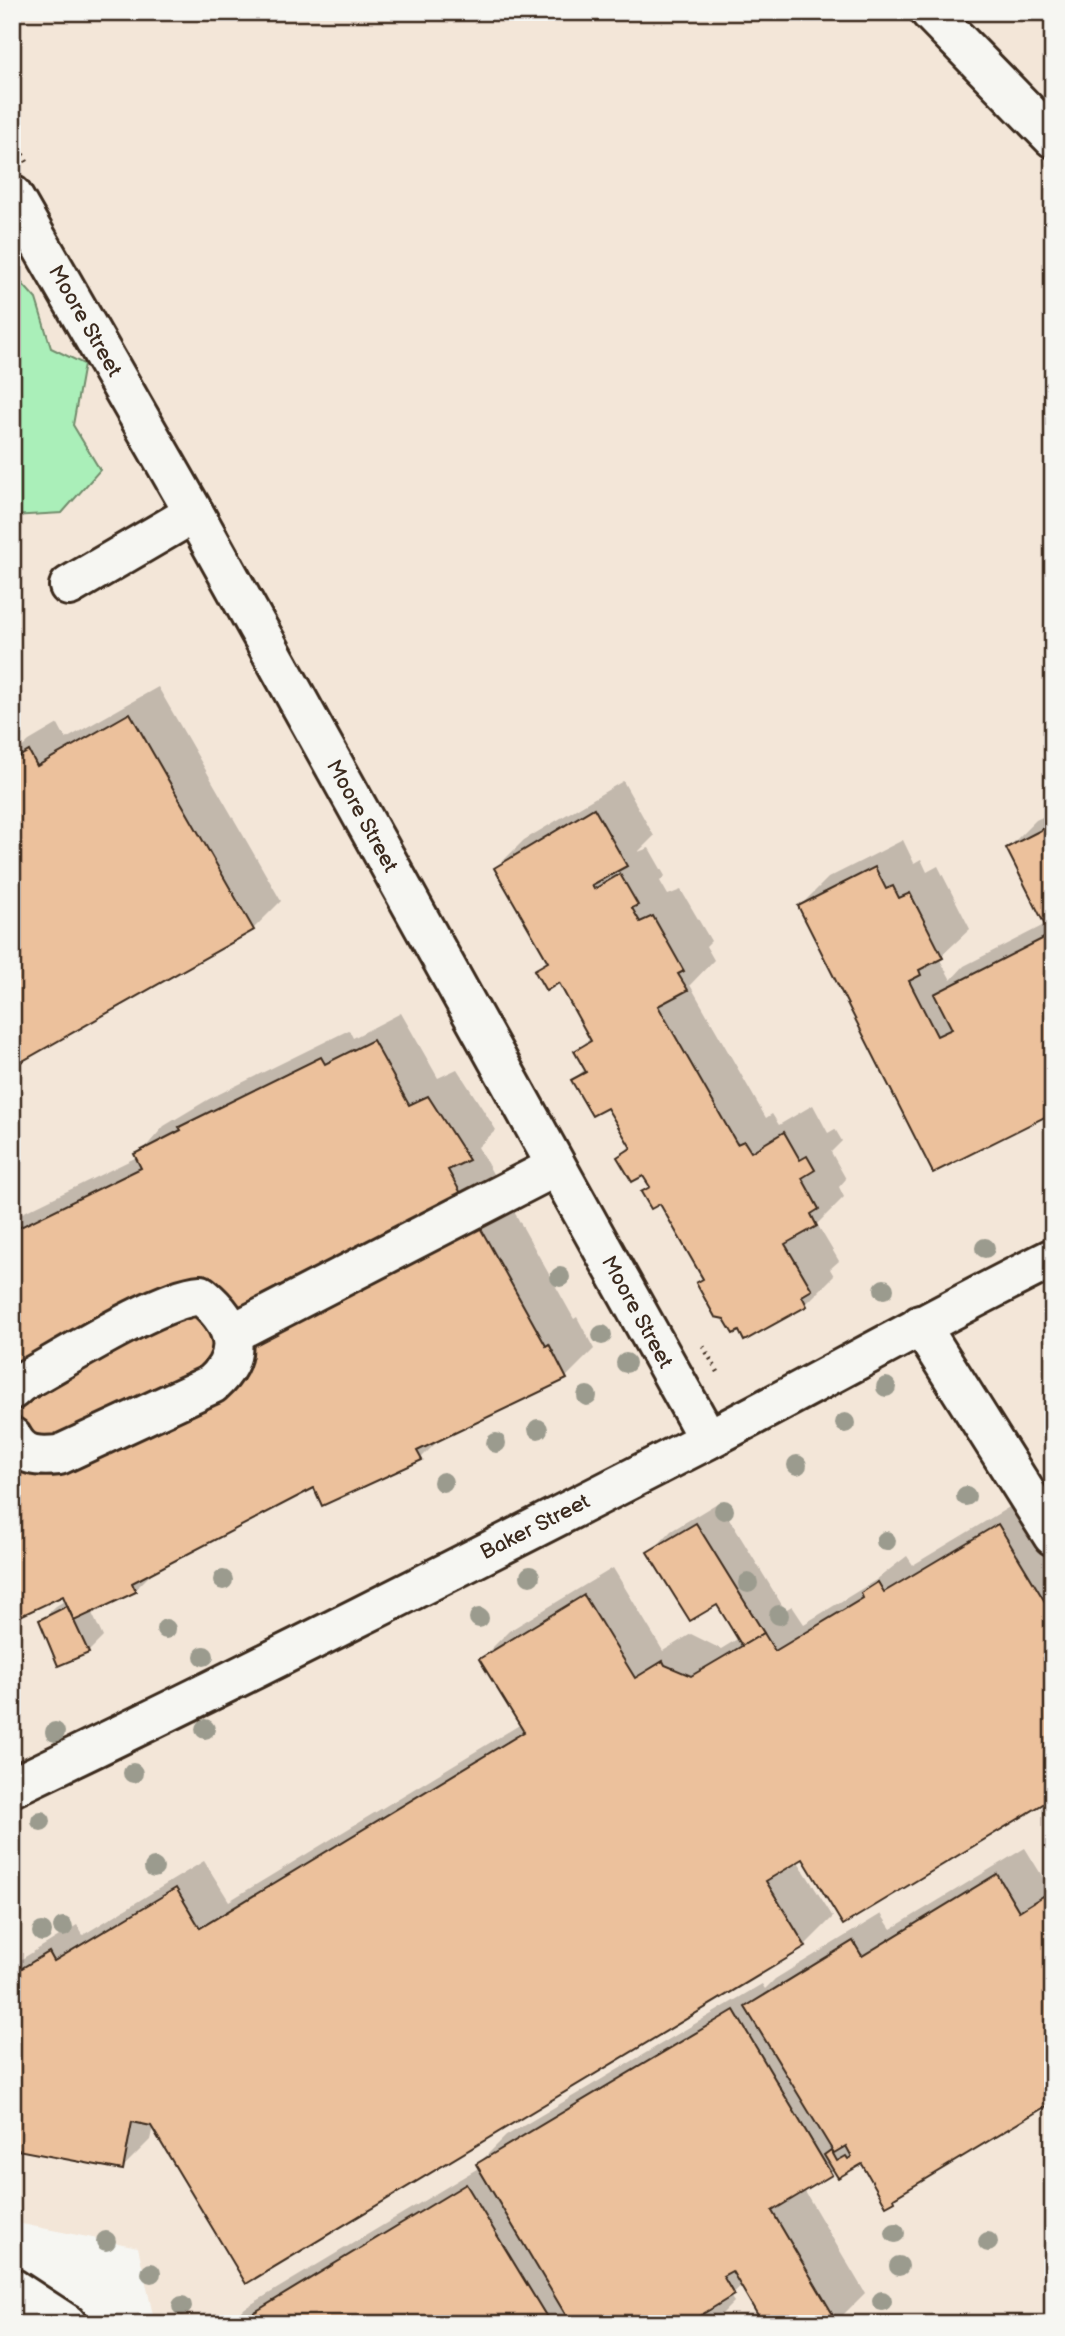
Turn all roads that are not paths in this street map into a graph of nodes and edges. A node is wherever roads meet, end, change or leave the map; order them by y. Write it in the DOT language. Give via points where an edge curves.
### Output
graph roads {
  1 [pos="930,12"];
  2 [pos="1053,138"];
  3 [pos="12,195"];
  4 [pos="194,513"];
  5 [pos="69,586"];
  6 [pos="555,1167"];
  7 [pos="1053,1258"];
  8 [pos="929,1320"];
  9 [pos="231,1334"];
  10 [pos="12,1390"];
  11 [pos="12,1437"];
  12 [pos="708,1439"];
  13 [pos="1053,1495"];
  14 [pos="1053,1536"];
  15 [pos="12,1787"];
  16 [pos="12,2288"];
  17 [pos="67,2324"];
  1 -- 2 [label="street"];
  3 -- 4 [label="street, Moore Street"];
  4 -- 5 [label="street"];
  4 -- 6 [label="street, Moore Street"];
  6 -- 9 [label="street"];
  6 -- 12 [label="street, Moore Street"];
  7 -- 8 [label="street, Baker Street"];
  8 -- 12 [label="street, Baker Street"];
  8 -- 13 [label="street"];
  8 -- 14 [label="street"];
  9 -- 10 [label="street" via="219,1310 201,1296 186,1297 105,1336"];
  9 -- 11 [label="street" via="233,1355 226,1372 212,1384 59,1455 35,1457 16,1446"];
  12 -- 15 [label="street, Baker Street" via="225,1685"];
  16 -- 17 [label="street"];
}
